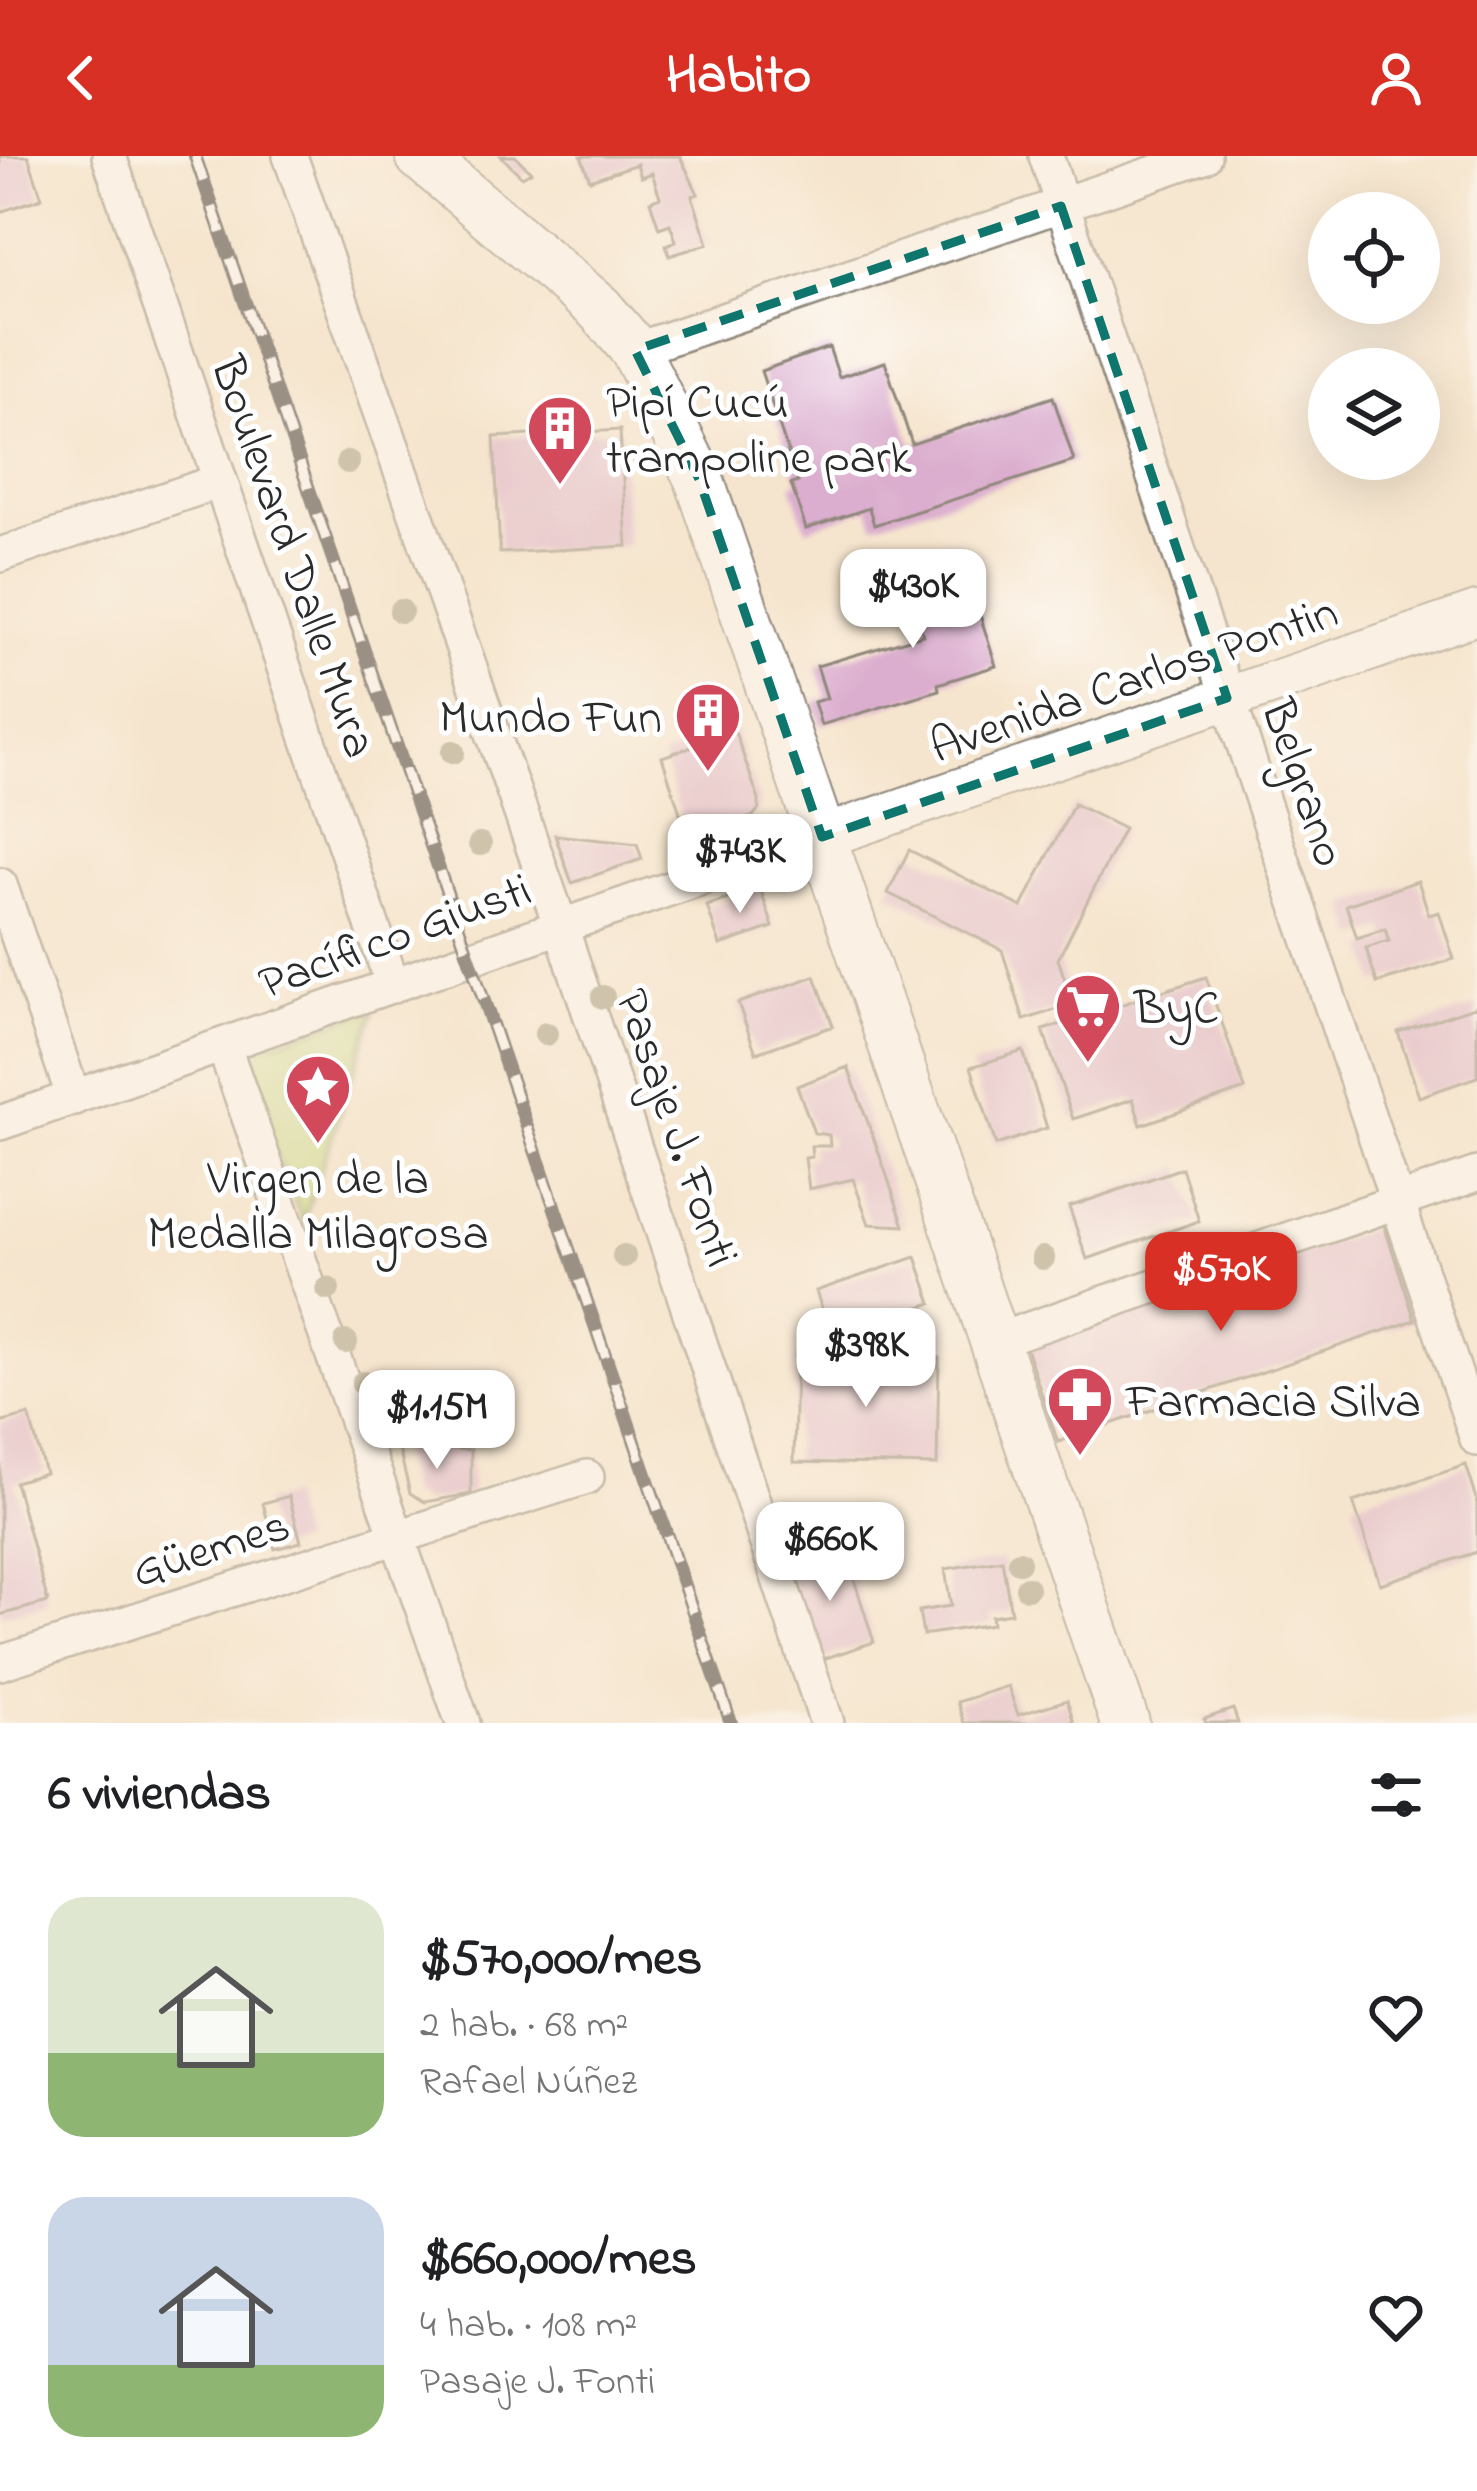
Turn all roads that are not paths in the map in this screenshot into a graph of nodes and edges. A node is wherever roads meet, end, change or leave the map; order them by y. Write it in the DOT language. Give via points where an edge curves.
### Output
graph roads {
  1 [pos="109,156"];
  2 [pos="290,156"];
  3 [pos="420,156"];
  4 [pos="1046,156"];
  5 [pos="1204,156"];
  6 [pos="1061,206"];
  7 [pos="635,350"];
  8 [pos="220,481"];
  9 [pos="0,555"];
  10 [pos="1477,613"];
  11 [pos="1227,698"];
  12 [pos="822,837"];
  13 [pos="0,885"];
  14 [pos="560,925"];
  15 [pos="393,986"];
  16 [pos="224,1047"];
  17 [pos="74,1098"];
  18 [pos="0,1124"];
  19 [pos="1477,1174"];
  20 [pos="1397,1201"];
  21 [pos="995,1341"];
  22 [pos="1477,1439"];
  23 [pos="587,1477"];
  24 [pos="398,1537"];
  25 [pos="0,1663"];
  26 [pos="463,1723"];
  27 [pos="827,1723"];
  28 [pos="1125,1723"];
  1 -- 8 [label="street, Boulevard Dalle Mura"];
  2 -- 14 [label="street, Pasaje J. Fonti"];
  3 -- 7 [label="highway" via="599,308"];
  4 -- 6 [label="street, Belgrano"];
  5 -- 6 [label="street"];
  6 -- 7 [label="street"];
  6 -- 11 [label="street, Belgrano"];
  7 -- 12 [label="highway" via="699,479"];
  8 -- 9 [label="street"];
  8 -- 15 [label="street, Boulevard Dalle Mura"];
  10 -- 11 [label="main road, Avenida Carlos Pontin"];
  11 -- 12 [label="main road, Avenida Carlos Pontin"];
  11 -- 20 [label="street, Belgrano"];
  12 -- 14 [label="street, Pacífico Giusti"];
  12 -- 21 [label="highway"];
  13 -- 17 [label="street"];
  14 -- 15 [label="street, Pacífico Giusti"];
  14 -- 27 [label="street, Pasaje J. Fonti"];
  15 -- 16 [label="street, Pacífico Giusti"];
  16 -- 17 [label="street, Pacífico Giusti"];
  16 -- 24 [label="street"];
  17 -- 18 [label="street, Pacífico Giusti"];
  19 -- 20 [label="street"];
  20 -- 21 [label="street"];
  20 -- 22 [label="street, Belgrano"];
  21 -- 28 [label="highway"];
  23 -- 24 [label="street, Güemes"];
  24 -- 25 [label="street, Güemes"];
  24 -- 26 [label="street"];
}
